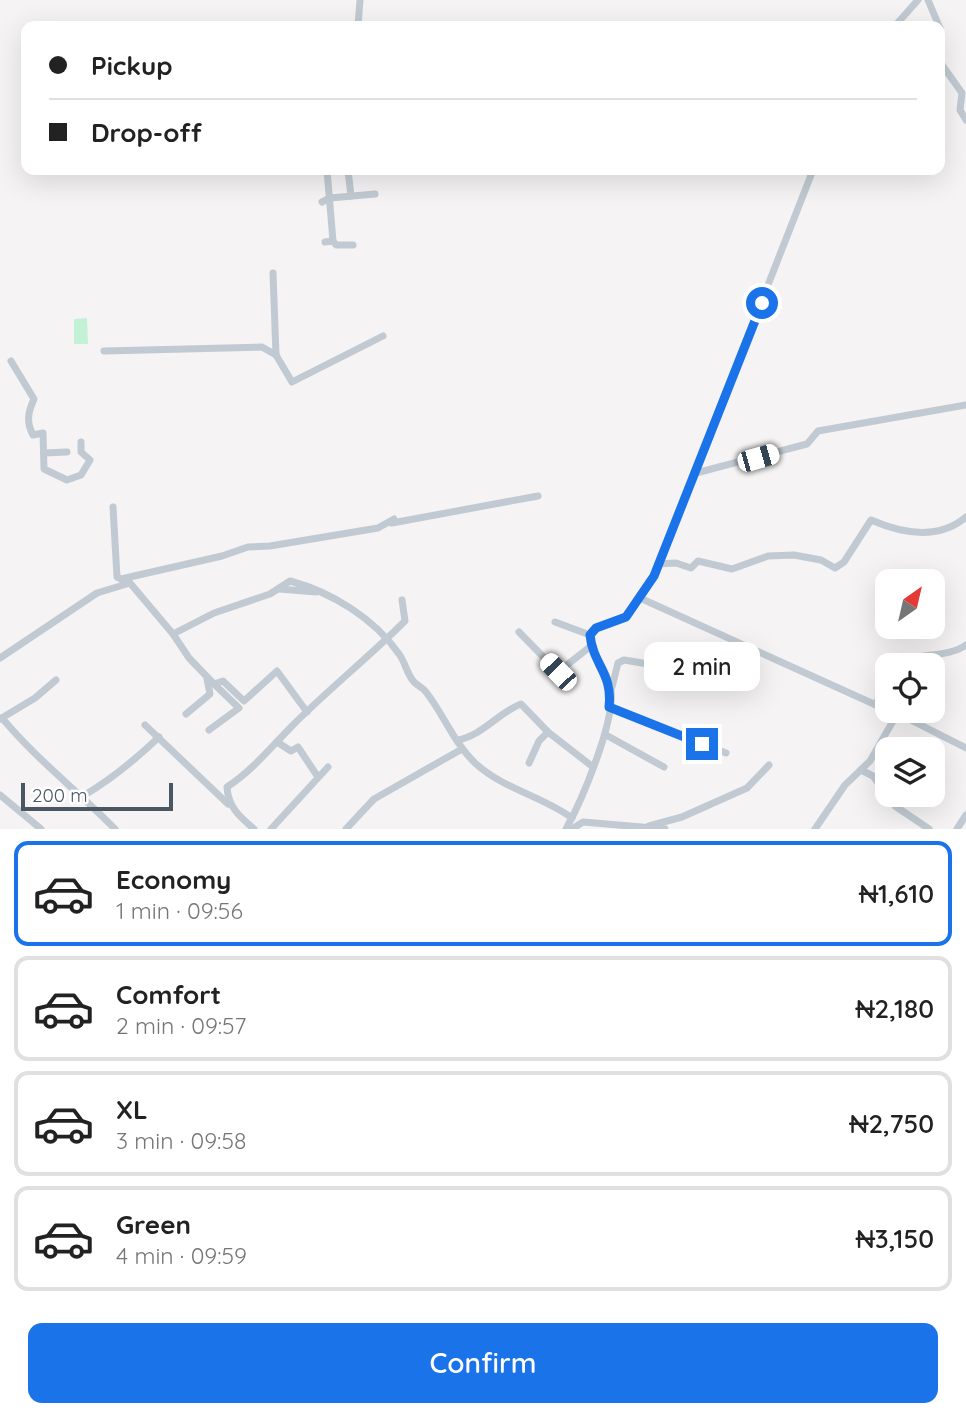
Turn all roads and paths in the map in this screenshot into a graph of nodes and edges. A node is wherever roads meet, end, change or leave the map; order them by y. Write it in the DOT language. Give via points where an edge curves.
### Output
graph roads {
  1 [pos="360,0"];
  2 [pos="918,0"];
  3 [pos="928,0"];
  4 [pos="358,21"];
  5 [pos="899,21"];
  6 [pos="937,21"];
  7 [pos="945,69"];
  8 [pos="966,120"];
  9 [pos="328,175"];
  10 [pos="349,175"];
  11 [pos="811,175"];
  12 [pos="375,194"];
  13 [pos="351,196"];
  14 [pos="330,198"];
  15 [pos="322,202"];
  16 [pos="353,245"];
  17 [pos="273,273"];
  18 [pos="274,331"];
  19 [pos="383,336"];
  20 [pos="262,346"];
  21 [pos="104,351"];
  22 [pos="276,355"];
  23 [pos="11,361"];
  24 [pos="966,405"];
  25 [pos="81,442"];
  26 [pos="67,452"];
  27 [pos="44,453"];
  28 [pos="696,473"];
  29 [pos="538,496"];
  30 [pos="113,507"];
  31 [pos="966,517"];
  32 [pos="658,564"];
  33 [pos="640,598"];
  34 [pos="402,600"];
  35 [pos="555,622"];
  36 [pos="519,632"];
  37 [pos="173,634"];
  38 [pos="590,635"];
  39 [pos="387,639"];
  40 [pos="966,645"];
  41 [pos="591,646"];
  42 [pos="940,653"];
  43 [pos="0,659"];
  44 [pos="708,674"];
  45 [pos="207,678"];
  46 [pos="56,680"];
  47 [pos="214,684"];
  48 [pos="611,687"];
  49 [pos="875,705"];
  50 [pos="609,707"];
  51 [pos="307,712"];
  52 [pos="186,714"];
  53 [pos="1,718"];
  54 [pos="886,723"];
  55 [pos="915,723"];
  56 [pos="145,725"];
  57 [pos="209,730"];
  58 [pos="548,733"];
  59 [pos="606,735"];
  60 [pos="159,737"];
  61 [pos="457,740"];
  62 [pos="276,742"];
  63 [pos="966,748"];
  64 [pos="462,749"];
  65 [pos="726,753"];
  66 [pos="529,763"];
  67 [pos="769,765"];
  68 [pos="328,766"];
  69 [pos="593,767"];
  70 [pos="664,767"];
  71 [pos="861,770"];
  72 [pos="318,777"];
  73 [pos="0,795"];
  74 [pos="83,796"];
  75 [pos="578,804"];
  76 [pos="235,813"];
  77 [pos="966,815"];
  78 [pos="572,818"];
  79 [pos="583,822"];
  80 [pos="649,826"];
  81 [pos="41,829"];
  82 [pos="115,829"];
  83 [pos="254,829"];
  84 [pos="271,829"];
  85 [pos="346,829"];
  86 [pos="566,829"];
  87 [pos="572,829"];
  88 [pos="666,829"];
  89 [pos="815,829"];
  90 [pos="929,829"];
  91 [pos="957,829"];
  1 -- 4 [label="street"];
  2 -- 5 [label="street"];
  3 -- 6 [label="street"];
  7 -- 8 [label="street" via="962,93 960,110"];
  9 -- 14 [label="street"];
  10 -- 13 [label="street"];
  11 -- 28 [label="street"];
  12 -- 13 [label="street"];
  13 -- 14 [label="street"];
  14 -- 15 [label="street"];
  14 -- 16 [label="street" via="329,242"];
  17 -- 18 [label="street"];
  18 -- 20 [label="street"];
  18 -- 22 [label="street"];
  19 -- 22 [label="street" via="292,382"];
  20 -- 21 [label="street"];
  20 -- 22 [label="street"];
  23 -- 27 [label="street" via="34,399 28,426 33,435 43,433"];
  24 -- 28 [label="street" via="818,431 807,444"];
  25 -- 27 [label="street" via="82,452 90,460 86,472 75,478 58,478 44,469"];
  26 -- 27 [label="street"];
  28 -- 32 [label="street"];
  29 -- 30 [label="street" via="248,547 121,579 117,577"];
  31 -- 32 [label="street" via="948,529 910,534 871,520 844,562 835,568 794,555 768,556 732,569 698,561 691,568"];
  32 -- 33 [label="street"];
  33 -- 38 [label="street" via="626,617 596,628"];
  33 -- 49 [label="street"];
  34 -- 39 [label="street" via="405,621"];
  35 -- 38 [label="street"];
  36 -- 41 [label="street" via="558,672"];
  37 -- 39 [label="street" via="290,581 335,598"];
  37 -- 43 [label="street" via="130,583 97,593"];
  37 -- 45 [label="street"];
  38 -- 41 [label="street"];
  39 -- 51 [label="street"];
  39 -- 61 [label="street"];
  40 -- 42 [label="street"];
  41 -- 48 [label="street"];
  44 -- 48 [label="street" via="624,660 618,663"];
  45 -- 47 [label="street"];
  45 -- 52 [label="street" via="210,694"];
  46 -- 53 [label="street"];
  47 -- 51 [label="street" via="223,681 244,701 277,671"];
  47 -- 57 [label="street" via="239,708"];
  48 -- 50 [label="street"];
  50 -- 59 [label="street"];
  50 -- 65 [label="street"];
  51 -- 62 [label="street"];
  53 -- 74 [label="street"];
  54 -- 71 [label="street" via="870,761"];
  55 -- 63 [label="street"];
  56 -- 60 [label="street"];
  58 -- 61 [label="street" via="521,704"];
  58 -- 66 [label="street"];
  58 -- 69 [label="street"];
  59 -- 69 [label="street"];
  59 -- 70 [label="street"];
  60 -- 74 [label="street" via="131,765"];
  60 -- 76 [label="street"];
  61 -- 64 [label="street"];
  62 -- 72 [label="street" via="291,751 298,747"];
  62 -- 76 [label="street" via="242,778 227,787"];
  64 -- 78 [label="street" via="493,777 552,803"];
  64 -- 85 [label="street" via="374,799"];
  67 -- 80 [label="street" via="747,788 682,817"];
  68 -- 72 [label="street"];
  69 -- 75 [label="street"];
  71 -- 89 [label="street"];
  71 -- 90 [label="street" via="873,776 895,806"];
  72 -- 84 [label="street"];
  73 -- 81 [label="street"];
  74 -- 82 [label="street"];
  75 -- 78 [label="street"];
  75 -- 79 [label="street"];
  76 -- 83 [label="street"];
  77 -- 91 [label="street"];
  78 -- 86 [label="street"];
  79 -- 80 [label="street"];
  79 -- 87 [label="street"];
  80 -- 88 [label="street"];
}
